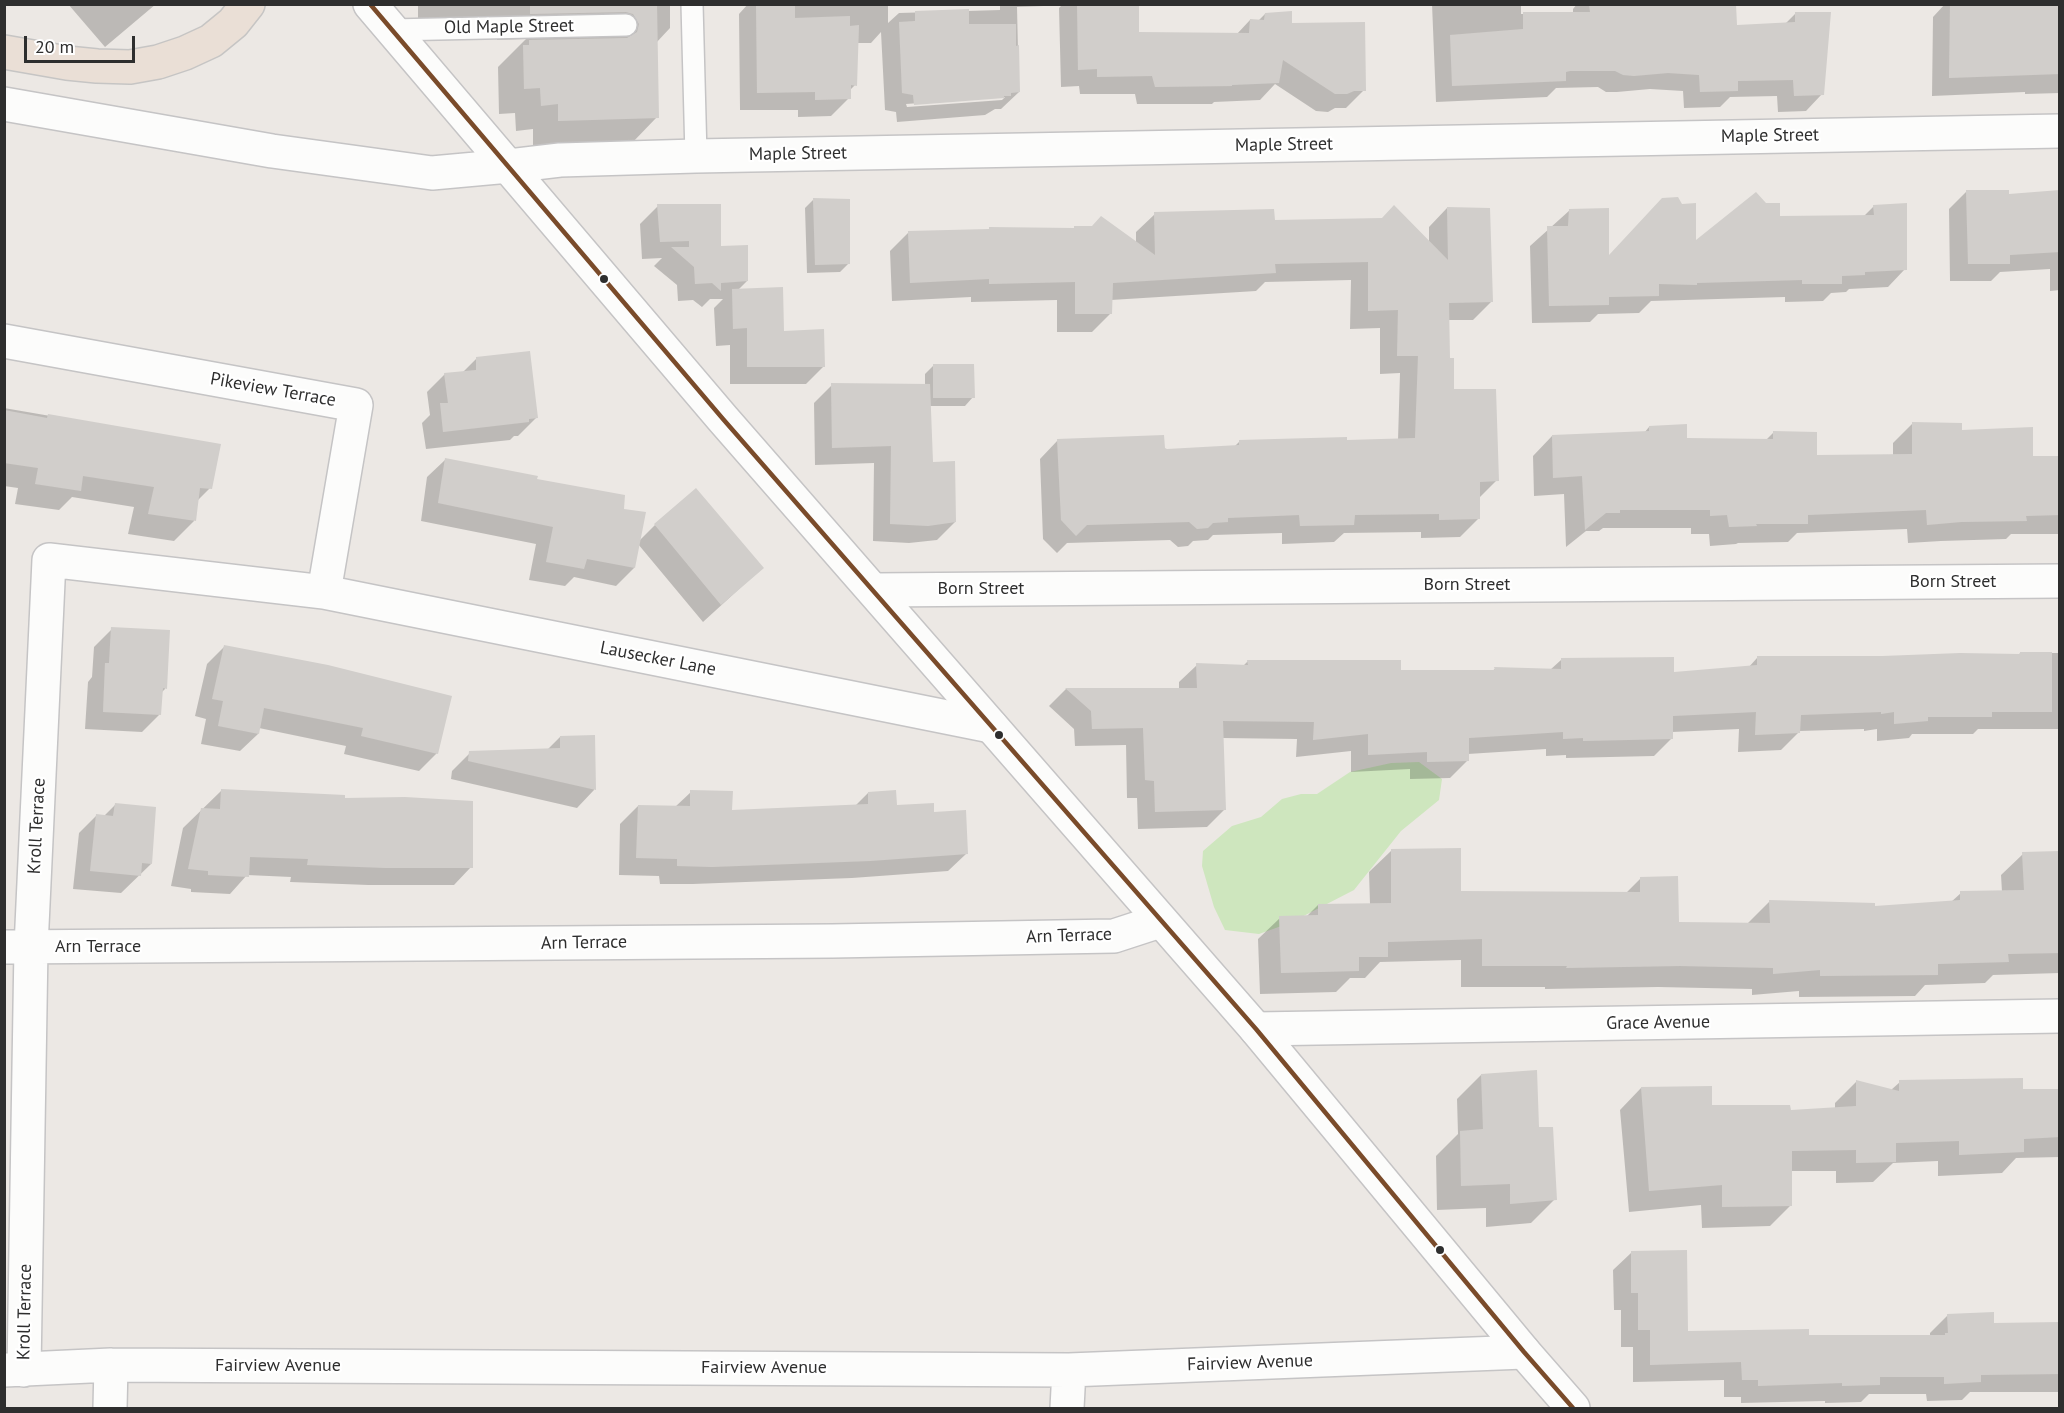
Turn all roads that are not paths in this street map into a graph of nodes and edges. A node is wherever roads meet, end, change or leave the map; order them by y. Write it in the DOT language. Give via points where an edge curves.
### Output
graph roads {
  1 [pos="248,4"];
  2 [pos="370,4"];
  3 [pos="692,4"];
  4 [pos="626,24"];
  5 [pos="391,30"];
  6 [pos="4,52"];
  7 [pos="4,104"];
  8 [pos="2060,131"];
  9 [pos="696,156"];
  10 [pos="509,166"];
  11 [pos="4,341"];
  12 [pos="2060,581"];
  13 [pos="874,590"];
  14 [pos="324,592"];
  15 [pos="991,726"];
  16 [pos="1161,921"];
  17 [pos="18,947"];
  18 [pos="2060,1016"];
  19 [pos="1256,1029"];
  20 [pos="1524,1352"];
  21 [pos="111,1365"];
  22 [pos="14,1370"];
  23 [pos="1068,1370"];
  24 [pos="111,1408"];
  25 [pos="1067,1408"];
  26 [pos="1573,1408"];
  1 -- 6 [label="highway" via="211,41 158,62 130,67 97,66"];
  2 -- 5 [label="street"];
  3 -- 9 [label="lane"];
  4 -- 5 [label="lane, Old Maple Street"];
  5 -- 10 [label="street"];
  7 -- 10 [label="street, Maple Street" via="272,151 432,173"];
  8 -- 9 [label="street, Maple Street"];
  9 -- 10 [label="street, Maple Street" via="560,160"];
  10 -- 13 [label="street"];
  11 -- 14 [label="street, Pikeview Terrace" via="356,405"];
  12 -- 13 [label="street, Born Street"];
  13 -- 15 [label="street"];
  14 -- 15 [label="street, Lausecker Lane"];
  14 -- 17 [label="street, Kroll Terrace" via="49,560"];
  15 -- 16 [label="street"];
  16 -- 17 [label="street, Arn Terrace" via="1114,936"];
  16 -- 19 [label="street"];
  17 -- 22 [label="street, Kroll Terrace"];
  18 -- 19 [label="street, Grace Avenue"];
  19 -- 20 [label="street"];
  20 -- 23 [label="street, Fairview Avenue"];
  20 -- 26 [label="street"];
  21 -- 22 [label="street, Fairview Avenue"];
  21 -- 23 [label="street, Fairview Avenue"];
  21 -- 24 [label="street"];
  23 -- 25 [label="street"];
}
